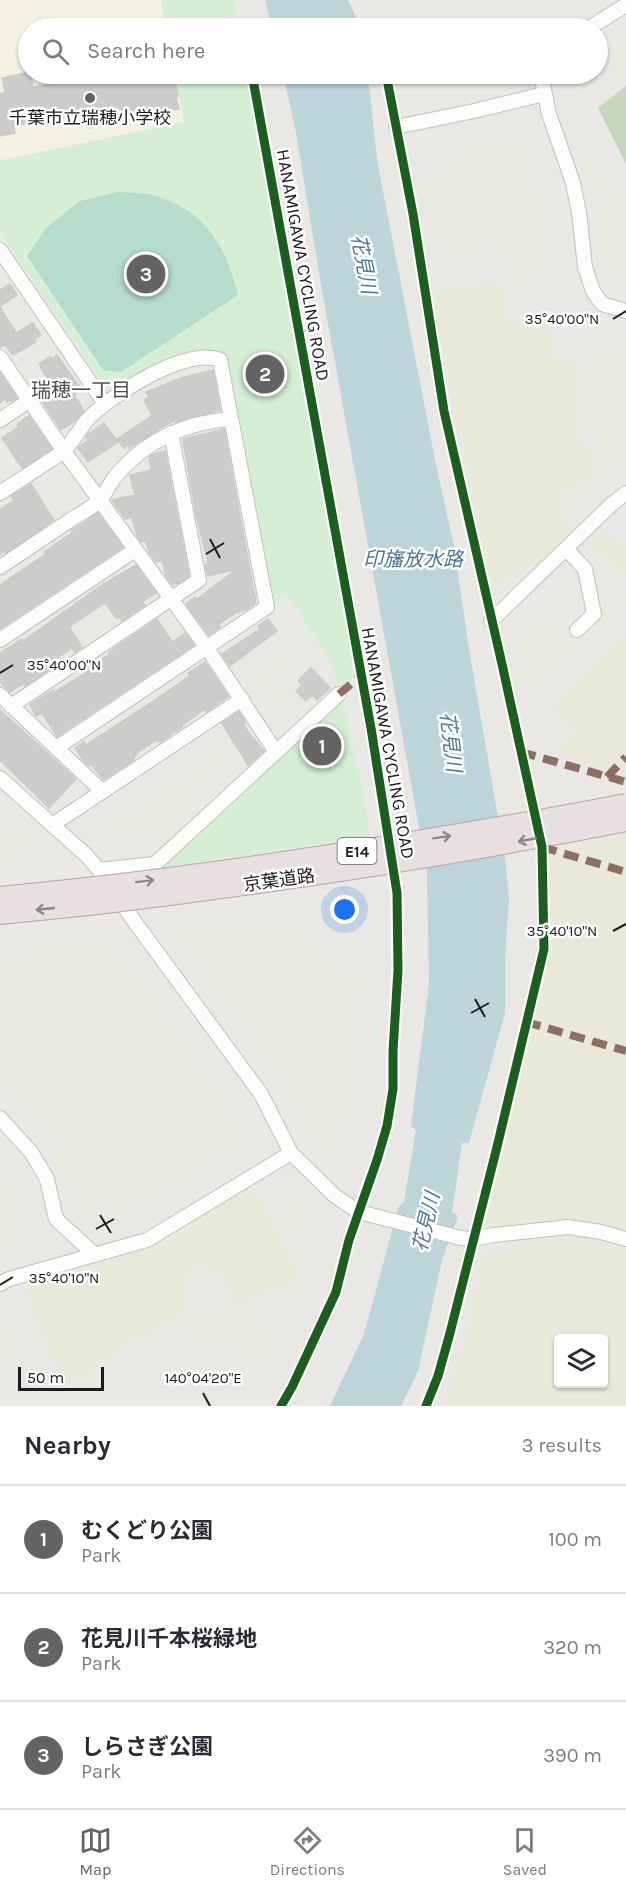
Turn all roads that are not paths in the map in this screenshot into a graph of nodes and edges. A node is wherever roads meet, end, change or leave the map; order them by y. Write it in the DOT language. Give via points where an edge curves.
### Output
graph roads {
  1 [pos="626,5"];
  2 [pos="605,18"];
  3 [pos="542,84"];
  4 [pos="544,94"];
  5 [pos="396,127"];
  6 [pos="0,250"];
  7 [pos="626,311"];
  8 [pos="0,357"];
  9 [pos="30,400"];
  10 [pos="105,404"];
  11 [pos="231,419"];
  12 [pos="0,420"];
  13 [pos="171,433"];
  14 [pos="64,451"];
  15 [pos="0,493"];
  16 [pos="626,493"];
  17 [pos="99,501"];
  18 [pos="566,549"];
  19 [pos="135,550"];
  20 [pos="0,567"];
  21 [pos="171,599"];
  22 [pos="491,621"];
  23 [pos="577,630"];
  24 [pos="0,640"];
  25 [pos="207,648"];
  26 [pos="339,694"];
  27 [pos="0,695"];
  28 [pos="242,699"];
  29 [pos="11,705"];
  30 [pos="57,748"];
  31 [pos="276,752"];
  32 [pos="0,778"];
  33 [pos="102,791"];
  34 [pos="626,802"];
  35 [pos="576,822"];
  36 [pos="626,822"];
  37 [pos="52,825"];
  38 [pos="99,870"];
  39 [pos="88,896"];
  40 [pos="0,897"];
  41 [pos="0,914"];
  42 [pos="0,1118"];
  43 [pos="291,1153"];
  44 [pos="626,1239"];
  45 [pos="94,1255"];
  46 [pos="0,1284"];
  1 -- 2 [label="street"];
  3 -- 4 [label="street"];
  4 -- 5 [label="street"];
  4 -- 7 [label="street" via="573,183 592,291 602,304"];
  6 -- 10 [label="street"];
  8 -- 9 [label="street"];
  9 -- 12 [label="street"];
  9 -- 14 [label="street"];
  10 -- 11 [label="street" via="159,370 211,356 220,360"];
  10 -- 14 [label="street"];
  11 -- 13 [label="street" via="212,420"];
  11 -- 25 [label="street" via="267,607"];
  13 -- 17 [label="street" via="136,455"];
  13 -- 21 [label="street" via="199,580"];
  14 -- 15 [label="street"];
  14 -- 17 [label="street"];
  16 -- 18 [label="street"];
  17 -- 19 [label="street"];
  17 -- 20 [label="street"];
  18 -- 22 [label="street"];
  18 -- 23 [label="street" via="585,569 594,614"];
  19 -- 21 [label="street"];
  19 -- 24 [label="street"];
  21 -- 25 [label="street"];
  21 -- 29 [label="street"];
  25 -- 28 [label="street"];
  25 -- 30 [label="street"];
  26 -- 31 [label="street"];
  27 -- 29 [label="street"];
  28 -- 31 [label="street"];
  28 -- 33 [label="street"];
  29 -- 30 [label="street"];
  30 -- 33 [label="street"];
  31 -- 38 [label="street" via="155,864"];
  32 -- 37 [label="street"];
  33 -- 37 [label="street"];
  34 -- 35 [label="highway, 京葉道路 / E14, bridge"];
  35 -- 36 [label="highway, 京葉道路 / E14, bridge"];
  35 -- 39 [label="highway, 京葉道路 / E14, bridge" via="330,856"];
  37 -- 38 [label="street"];
  38 -- 43 [label="street" via="261,1094"];
  39 -- 40 [label="highway, 京葉道路 / E14"];
  39 -- 41 [label="highway, 京葉道路 / E14, one-way"];
  42 -- 45 [label="street" via="31,1152 47,1179 56,1219"];
  43 -- 44 [label="street" via="335,1196 359,1212 461,1238 568,1227"];
  43 -- 45 [label="street" via="147,1240"];
  45 -- 46 [label="street"];
}
